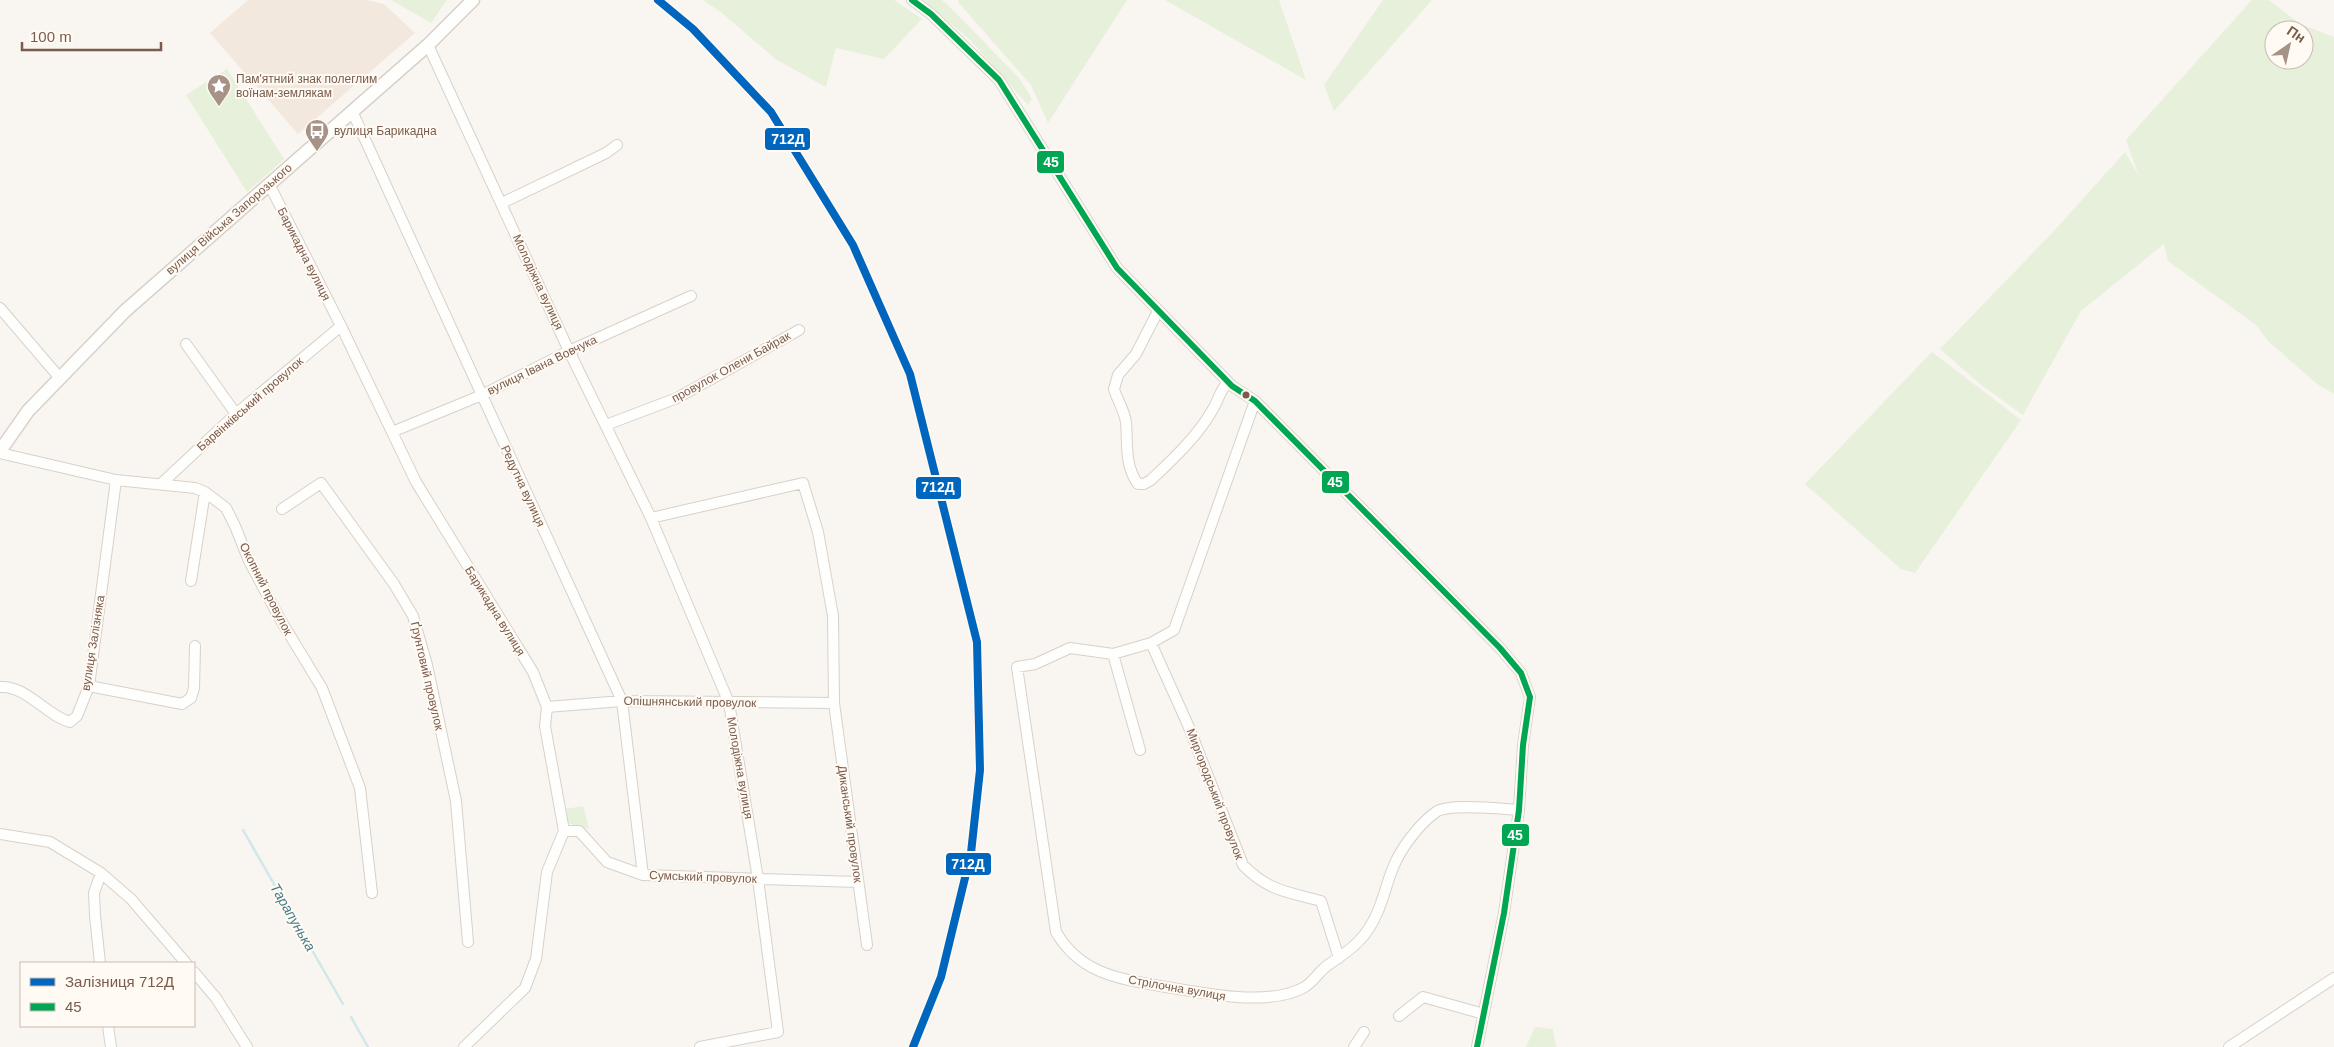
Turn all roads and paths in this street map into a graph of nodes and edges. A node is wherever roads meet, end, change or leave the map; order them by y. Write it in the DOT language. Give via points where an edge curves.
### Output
graph roads {
  1 [pos="473,0"];
  2 [pos="912,0"];
  3 [pos="428,45"];
  4 [pos="352,111"];
  5 [pos="617,145"];
  6 [pos="269,184"];
  7 [pos="502,203"];
  8 [pos="691,296"];
  9 [pos="0,308"];
  10 [pos="1158,311"];
  11 [pos="341,326"];
  12 [pos="799,330"];
  13 [pos="186,344"];
  14 [pos="569,351"];
  15 [pos="60,377"];
  16 [pos="1228,382"];
  17 [pos="482,395"];
  18 [pos="1255,401"];
  19 [pos="236,414"];
  20 [pos="606,425"];
  21 [pos="392,432"];
  22 [pos="0,452"];
  23 [pos="116,480"];
  24 [pos="161,484"];
  25 [pos="205,492"];
  26 [pos="282,509"];
  27 [pos="651,518"];
  28 [pos="191,580"];
  29 [pos="1151,643"];
  30 [pos="195,646"];
  31 [pos="1114,654"];
  32 [pos="89,686"];
  33 [pos="0,687"];
  34 [pos="622,701"];
  35 [pos="729,703"];
  36 [pos="834,703"];
  37 [pos="547,707"];
  38 [pos="1140,750"];
  39 [pos="1519,810"];
  40 [pos="564,831"];
  41 [pos="0,834"];
  42 [pos="101,873"];
  43 [pos="643,874"];
  44 [pos="758,879"];
  45 [pos="858,882"];
  46 [pos="372,893"];
  47 [pos="468,942"];
  48 [pos="866,945"];
  49 [pos="1339,958"];
  50 [pos="100,962"];
  51 [pos="185,962"];
  52 [pos="195,973"];
  53 [pos="2334,978"];
  54 [pos="1484,1014"];
  55 [pos="1399,1016"];
  56 [pos="108,1027"];
  57 [pos="1364,1032"];
  58 [pos="111,1047"];
  59 [pos="247,1047"];
  60 [pos="464,1047"];
  61 [pos="700,1047"];
  62 [pos="1354,1047"];
  63 [pos="1477,1047"];
  64 [pos="2229,1047"];
  1 -- 3 [label="street, вулиця Війська Запорозького"];
  2 -- 10 [label="street" via="999,80 1117,268"];
  3 -- 4 [label="street, вулиця Війська Запорозького"];
  3 -- 7 [label="street, Молодіжна вулиця"];
  4 -- 6 [label="street, вулиця Війська Запорозького"];
  4 -- 17 [label="street, Редутна вулиця"];
  5 -- 7 [label="street"];
  6 -- 11 [label="street, Барикадна вулиця"];
  6 -- 15 [label="street, вулиця Війська Запорозького" via="125,311"];
  7 -- 14 [label="street, Молодіжна вулиця"];
  8 -- 14 [label="street, вулиця Івана Вовчука"];
  9 -- 15 [label="street"];
  10 -- 16 [label="street"];
  10 -- 16 [label="street" via="1136,354 1118,375 1114,389 1124,413 1126,448 1138,484 1151,480 1194,436 1214,409 1222,388"];
  11 -- 19 [label="street, Барвінківський провулок"];
  11 -- 21 [label="street, Барикадна вулиця"];
  12 -- 20 [label="street, провулок Олени Байрак" via="677,398"];
  13 -- 19 [label="street"];
  14 -- 17 [label="street, вулиця Івана Вовчука"];
  14 -- 20 [label="street, Молодіжна вулиця"];
  15 -- 22 [label="street, вулиця Війська Запорозького" via="28,411"];
  16 -- 18 [label="street"];
  17 -- 21 [label="street, вулиця Івана Вовчука"];
  17 -- 34 [label="street, Редутна вулиця"];
  18 -- 29 [label="street" via="1174,630"];
  18 -- 39 [label="street" via="1521,673 1530,697"];
  19 -- 24 [label="street, Барвінківський провулок"];
  20 -- 27 [label="street, Молодіжна вулиця"];
  21 -- 37 [label="street, Барикадна вулиця" via="416,482 533,672"];
  22 -- 23 [label="street, Окопний провулок"];
  23 -- 24 [label="street, Окопний провулок"];
  23 -- 32 [label="street, вулиця Залізняка"];
  24 -- 25 [label="street, Окопний провулок"];
  25 -- 28 [label="street"];
  25 -- 46 [label="street, Окопний провулок" via="226,508 275,611 322,688 360,788"];
  26 -- 47 [label="street, Ґрунтовий провулок" via="321,483 394,584 413,616 427,665 456,801"];
  27 -- 35 [label="street, Молодіжна вулиця"];
  27 -- 36 [label="street" via="802,483 818,532 833,616"];
  29 -- 31 [label="street"];
  29 -- 49 [label="street, Миргородський провулок" via="1188,725 1243,865 1258,880 1275,889 1321,901"];
  30 -- 32 [label="street" via="194,688 190,698 182,704"];
  31 -- 38 [label="street"];
  31 -- 49 [label="street, Стрілочна вулиця" via="1070,648 1035,664 1017,666 1056,932 1073,954 1100,973 1227,997 1289,994 1306,986 1325,966"];
  32 -- 33 [label="street, вулиця Залізняка" via="77,716 70,722 30,698"];
  34 -- 35 [label="street, Опішнянський провулок"];
  34 -- 37 [label="street, Опішнянський провулок"];
  34 -- 43 [label="street, Редутна вулиця"];
  35 -- 36 [label="street, Опішнянський провулок"];
  35 -- 44 [label="street, Молодіжна вулиця"];
  36 -- 45 [label="street, Диканський провулок"];
  37 -- 40 [label="street, Барикадна вулиця" via="545,726"];
  39 -- 49 [label="street, Стрілочна вулиця" via="1458,807 1438,810 1419,826 1393,866 1370,929 1362,940"];
  39 -- 54 [label="street" via="1504,913"];
  40 -- 43 [label="street, Сумський провулок" via="579,831 607,862"];
  40 -- 60 [label="street" via="547,872 536,959 525,988"];
  41 -- 42 [label="street" via="50,842"];
  42 -- 50 [label="street" via="94,893"];
  42 -- 51 [label="street" via="131,900"];
  43 -- 44 [label="street, Сумський провулок"];
  44 -- 45 [label="street, Сумський провулок"];
  44 -- 61 [label="street, Молодіжна вулиця" via="778,1032"];
  45 -- 48 [label="street, Диканський провулок"];
  52 -- 59 [label="street" via="216,998"];
  53 -- 64 [label="street"];
  54 -- 55 [label="street" via="1423,997"];
  54 -- 63 [label="street"];
  56 -- 58 [label="street"];
  57 -- 62 [label="street"];
}
